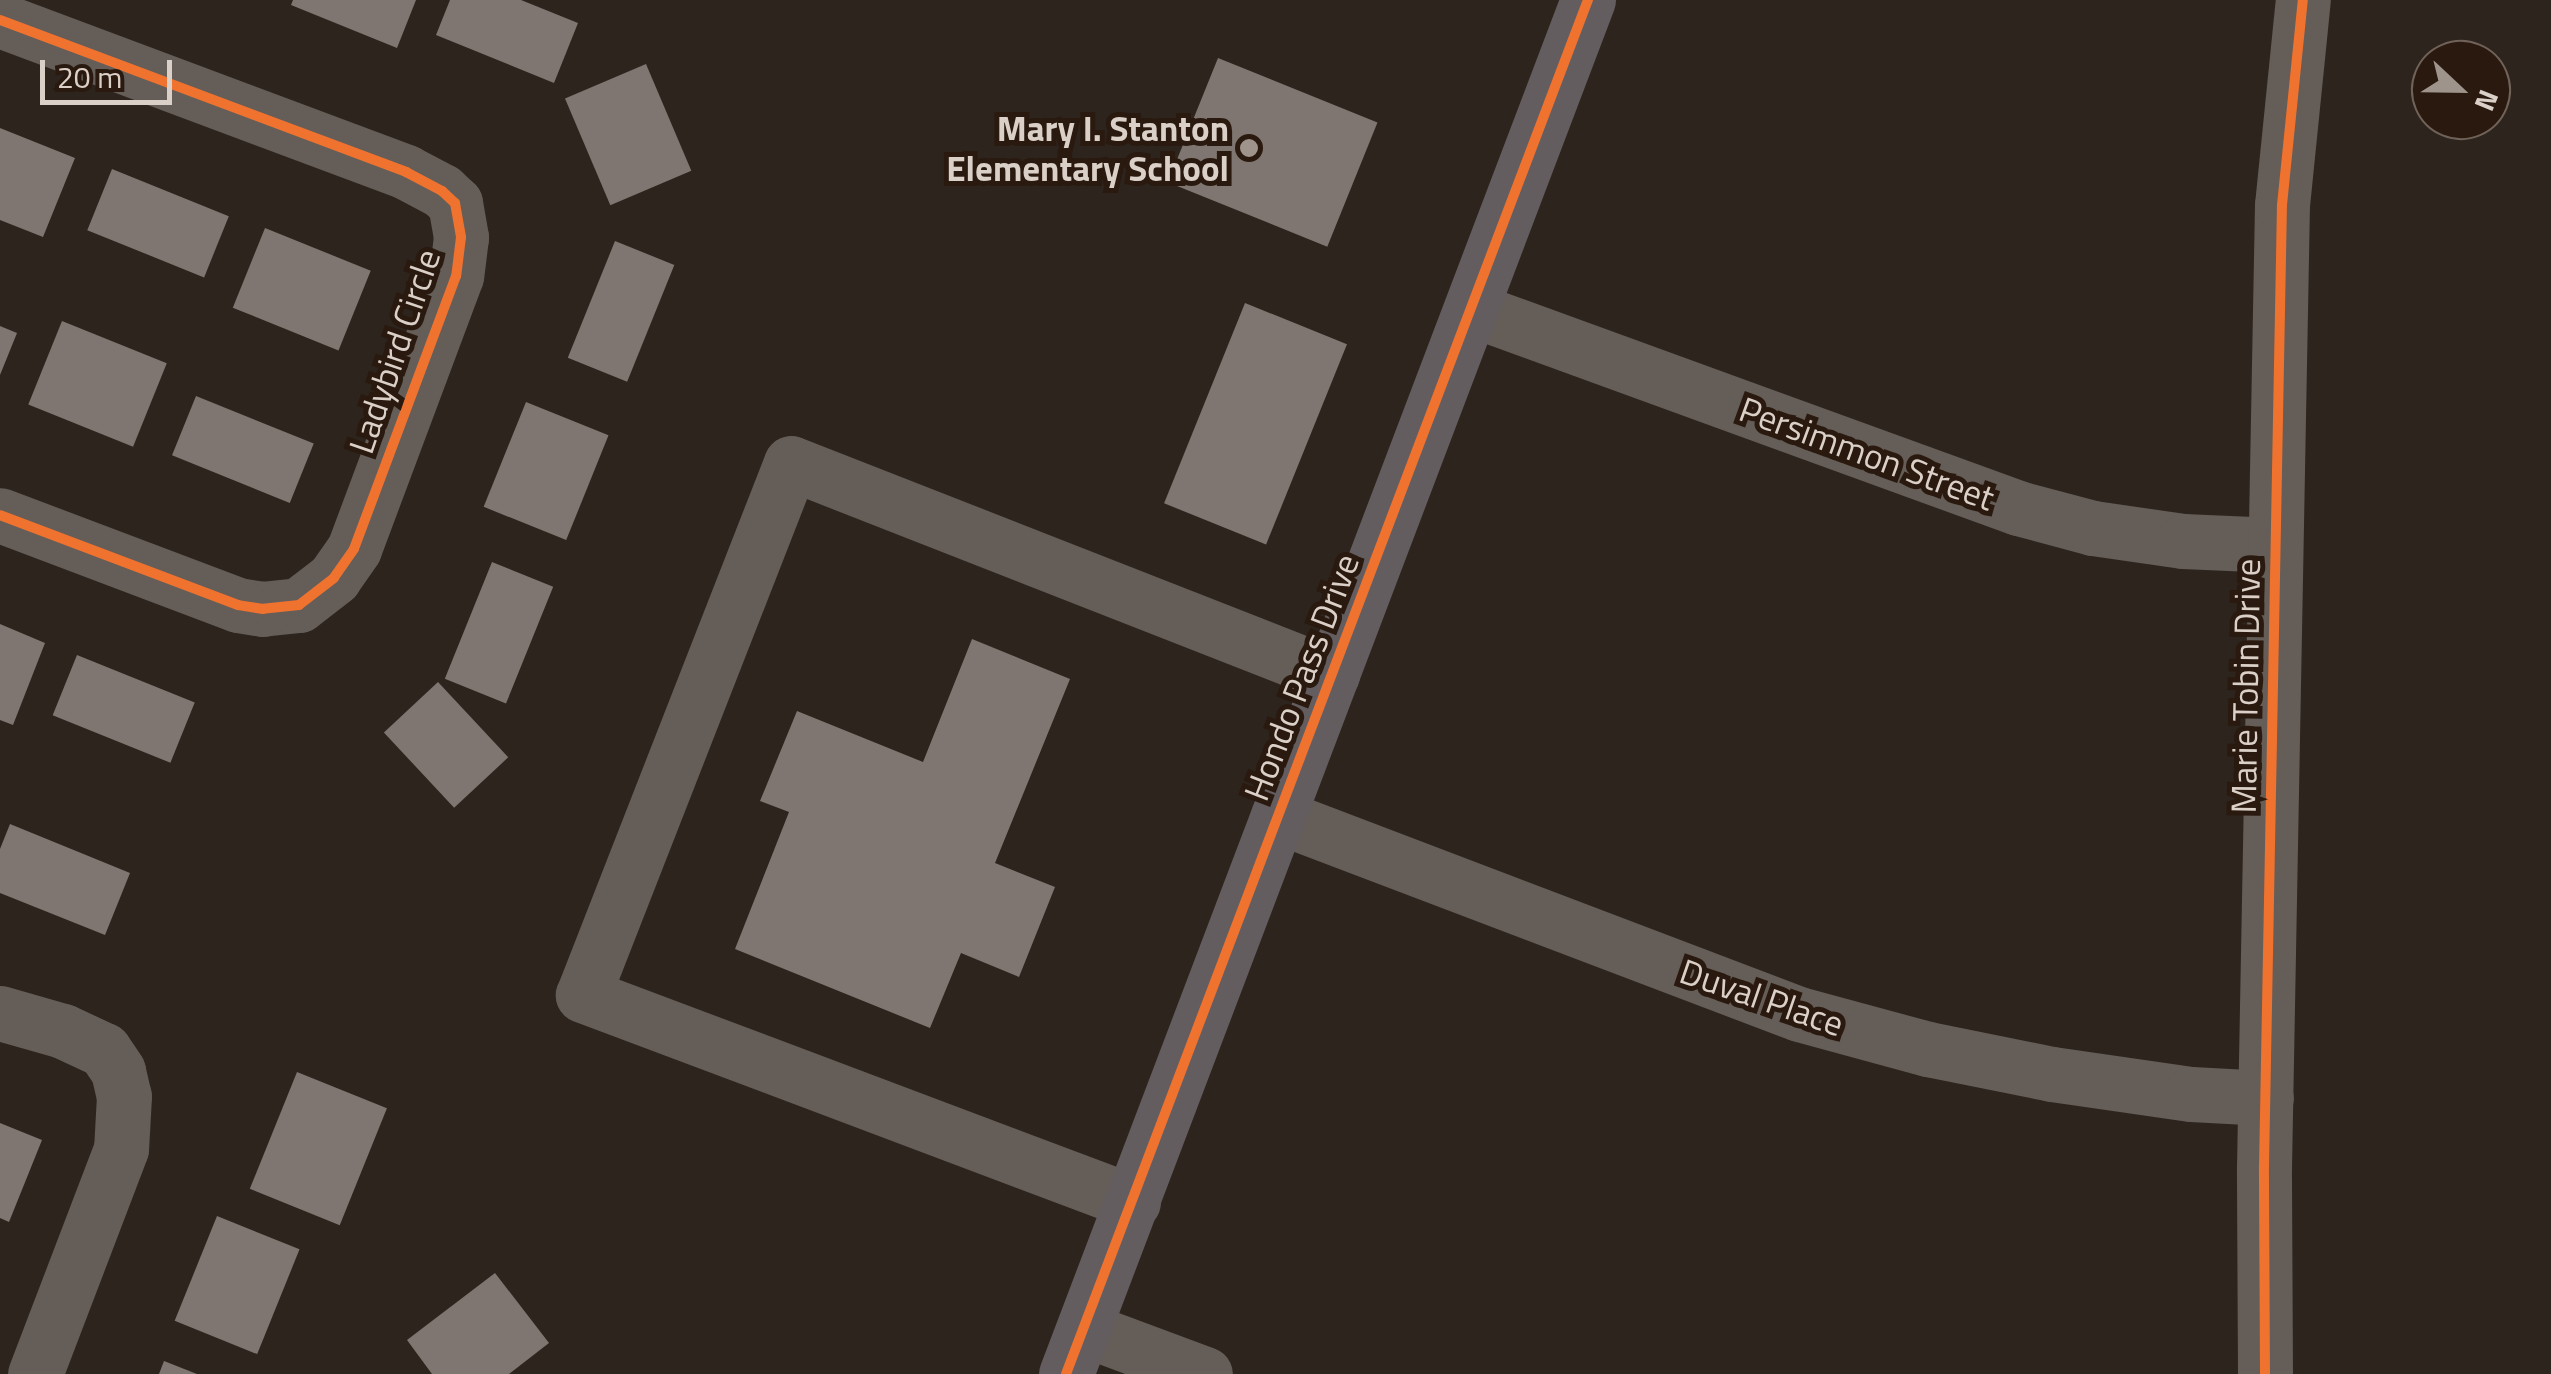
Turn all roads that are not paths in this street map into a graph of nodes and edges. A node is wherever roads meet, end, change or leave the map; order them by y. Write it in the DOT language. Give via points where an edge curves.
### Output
graph roads {
  1 [pos="1588,0"];
  2 [pos="2303,0"];
  3 [pos="0,20"];
  4 [pos="1471,309"];
  5 [pos="0,515"];
  6 [pos="2275,545"];
  7 [pos="1332,675"];
  8 [pos="1278,816"];
  9 [pos="0,1013"];
  10 [pos="2266,1098"];
  11 [pos="1132,1202"];
  12 [pos="1075,1352"];
  13 [pos="35,1374"];
  14 [pos="1205,1374"];
  15 [pos="2264,1374"];
  1 -- 4 [label="main road, Hondo Pass Drive"];
  2 -- 6 [label="street, Marie Tobin Drive" via="2282,205"];
  3 -- 5 [label="street, Ladybird Circle" via="406,172 455,203 461,237 456,276 354,548 334,578 299,605 238,605"];
  4 -- 6 [label="street, Persimmon Street" via="2018,508 2183,541"];
  4 -- 7 [label="main road, Hondo Pass Drive"];
  6 -- 10 [label="street, Marie Tobin Drive"];
  7 -- 8 [label="main road, Hondo Pass Drive"];
  7 -- 11 [label="street" via="791,463 583,994"];
  8 -- 10 [label="street, Duval Place" via="1799,1014 1928,1050 2052,1074"];
  8 -- 11 [label="main road, Hondo Pass Drive"];
  9 -- 13 [label="street" via="104,1050 124,1096 121,1150"];
  10 -- 15 [label="street, Marie Tobin Drive"];
  11 -- 12 [label="main road, Hondo Pass Drive"];
  12 -- 14 [label="street"];
}
